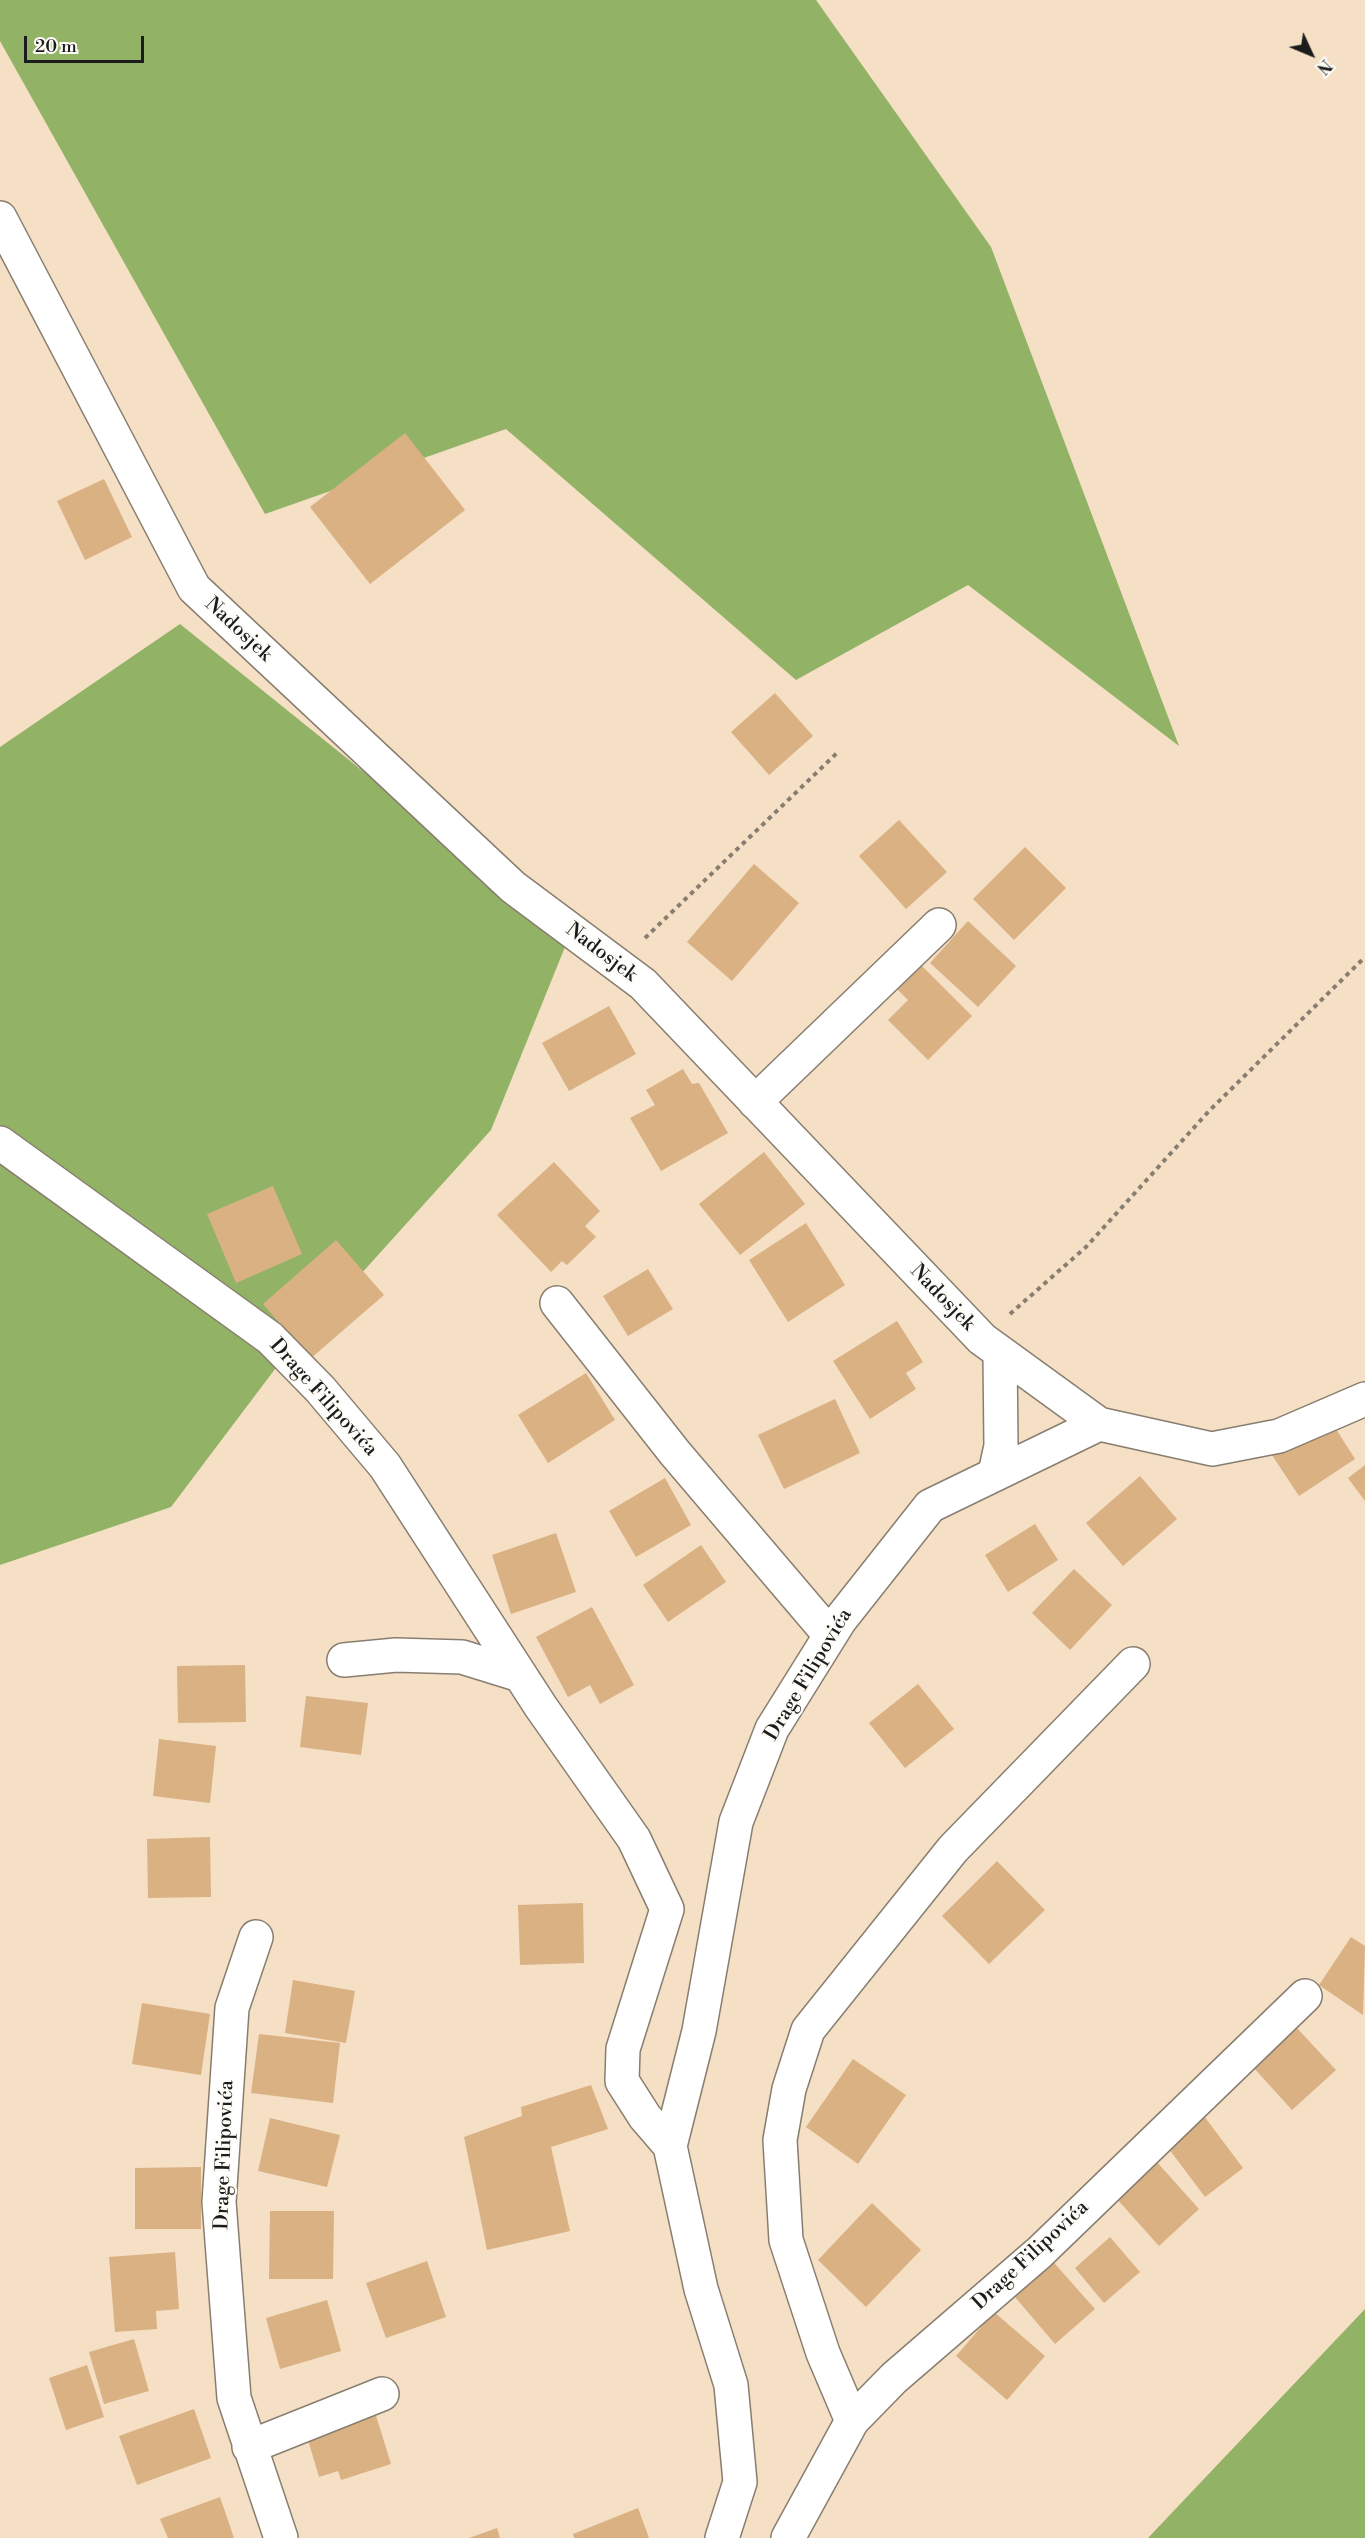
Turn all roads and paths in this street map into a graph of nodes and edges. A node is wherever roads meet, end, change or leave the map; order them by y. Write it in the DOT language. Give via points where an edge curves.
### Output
graph roads {
  1 [pos="0,218"];
  2 [pos="839,751"];
  3 [pos="939,925"];
  4 [pos="1365,957"];
  5 [pos="618,965"];
  6 [pos="755,1102"];
  7 [pos="0,1143"];
  8 [pos="556,1303"];
  9 [pos="991,1347"];
  10 [pos="1365,1399"];
  11 [pos="1099,1424"];
  12 [pos="995,1473"];
  13 [pos="830,1635"];
  14 [pos="344,1660"];
  15 [pos="1133,1664"];
  16 [pos="520,1675"];
  17 [pos="256,1937"];
  18 [pos="1305,1996"];
  19 [pos="670,2146"];
  20 [pos="382,2394"];
  21 [pos="852,2421"];
  22 [pos="249,2447"];
  23 [pos="281,2538"];
  24 [pos="722,2538"];
  25 [pos="788,2538"];
  1 -- 5 [label="street, Nadosjek" via="194,588 513,887"];
  2 -- 5 [label="path"];
  3 -- 6 [label="street"];
  4 -- 9 [label="path" via="1209,1111"];
  5 -- 6 [label="street, Nadosjek" via="643,984"];
  6 -- 9 [label="street, Nadosjek"];
  7 -- 16 [label="street, Drage Filipovića" via="278,1346 385,1466"];
  8 -- 13 [label="street" via="675,1453"];
  9 -- 11 [label="street, Nadosjek"];
  9 -- 12 [label="street" via="1001,1446"];
  10 -- 11 [label="street, Nadosjek" via="1279,1436 1212,1449"];
  11 -- 12 [label="street, Drage Filipovića"];
  12 -- 13 [label="street, Drage Filipovića" via="930,1506"];
  13 -- 19 [label="street, Drage Filipovića" via="772,1729 736,1822 699,2031"];
  14 -- 16 [label="street" via="396,1655 462,1658"];
  15 -- 21 [label="street" via="953,1849 808,2030 789,2090 780,2140 786,2240 823,2353"];
  16 -- 19 [label="street, Drage Filipovića" via="634,1839 667,1909 622,2049 622,2081"];
  17 -- 22 [label="street, Drage Filipovića" via="232,2008 219,2202 234,2398"];
  18 -- 21 [label="street, Drage Filipovića" via="1040,2252 894,2378"];
  19 -- 24 [label="street, Drage Filipovića" via="701,2289 731,2385 740,2482"];
  20 -- 22 [label="street"];
  21 -- 25 [label="street, Drage Filipovića"];
  22 -- 23 [label="street, Drage Filipovića"];
}
